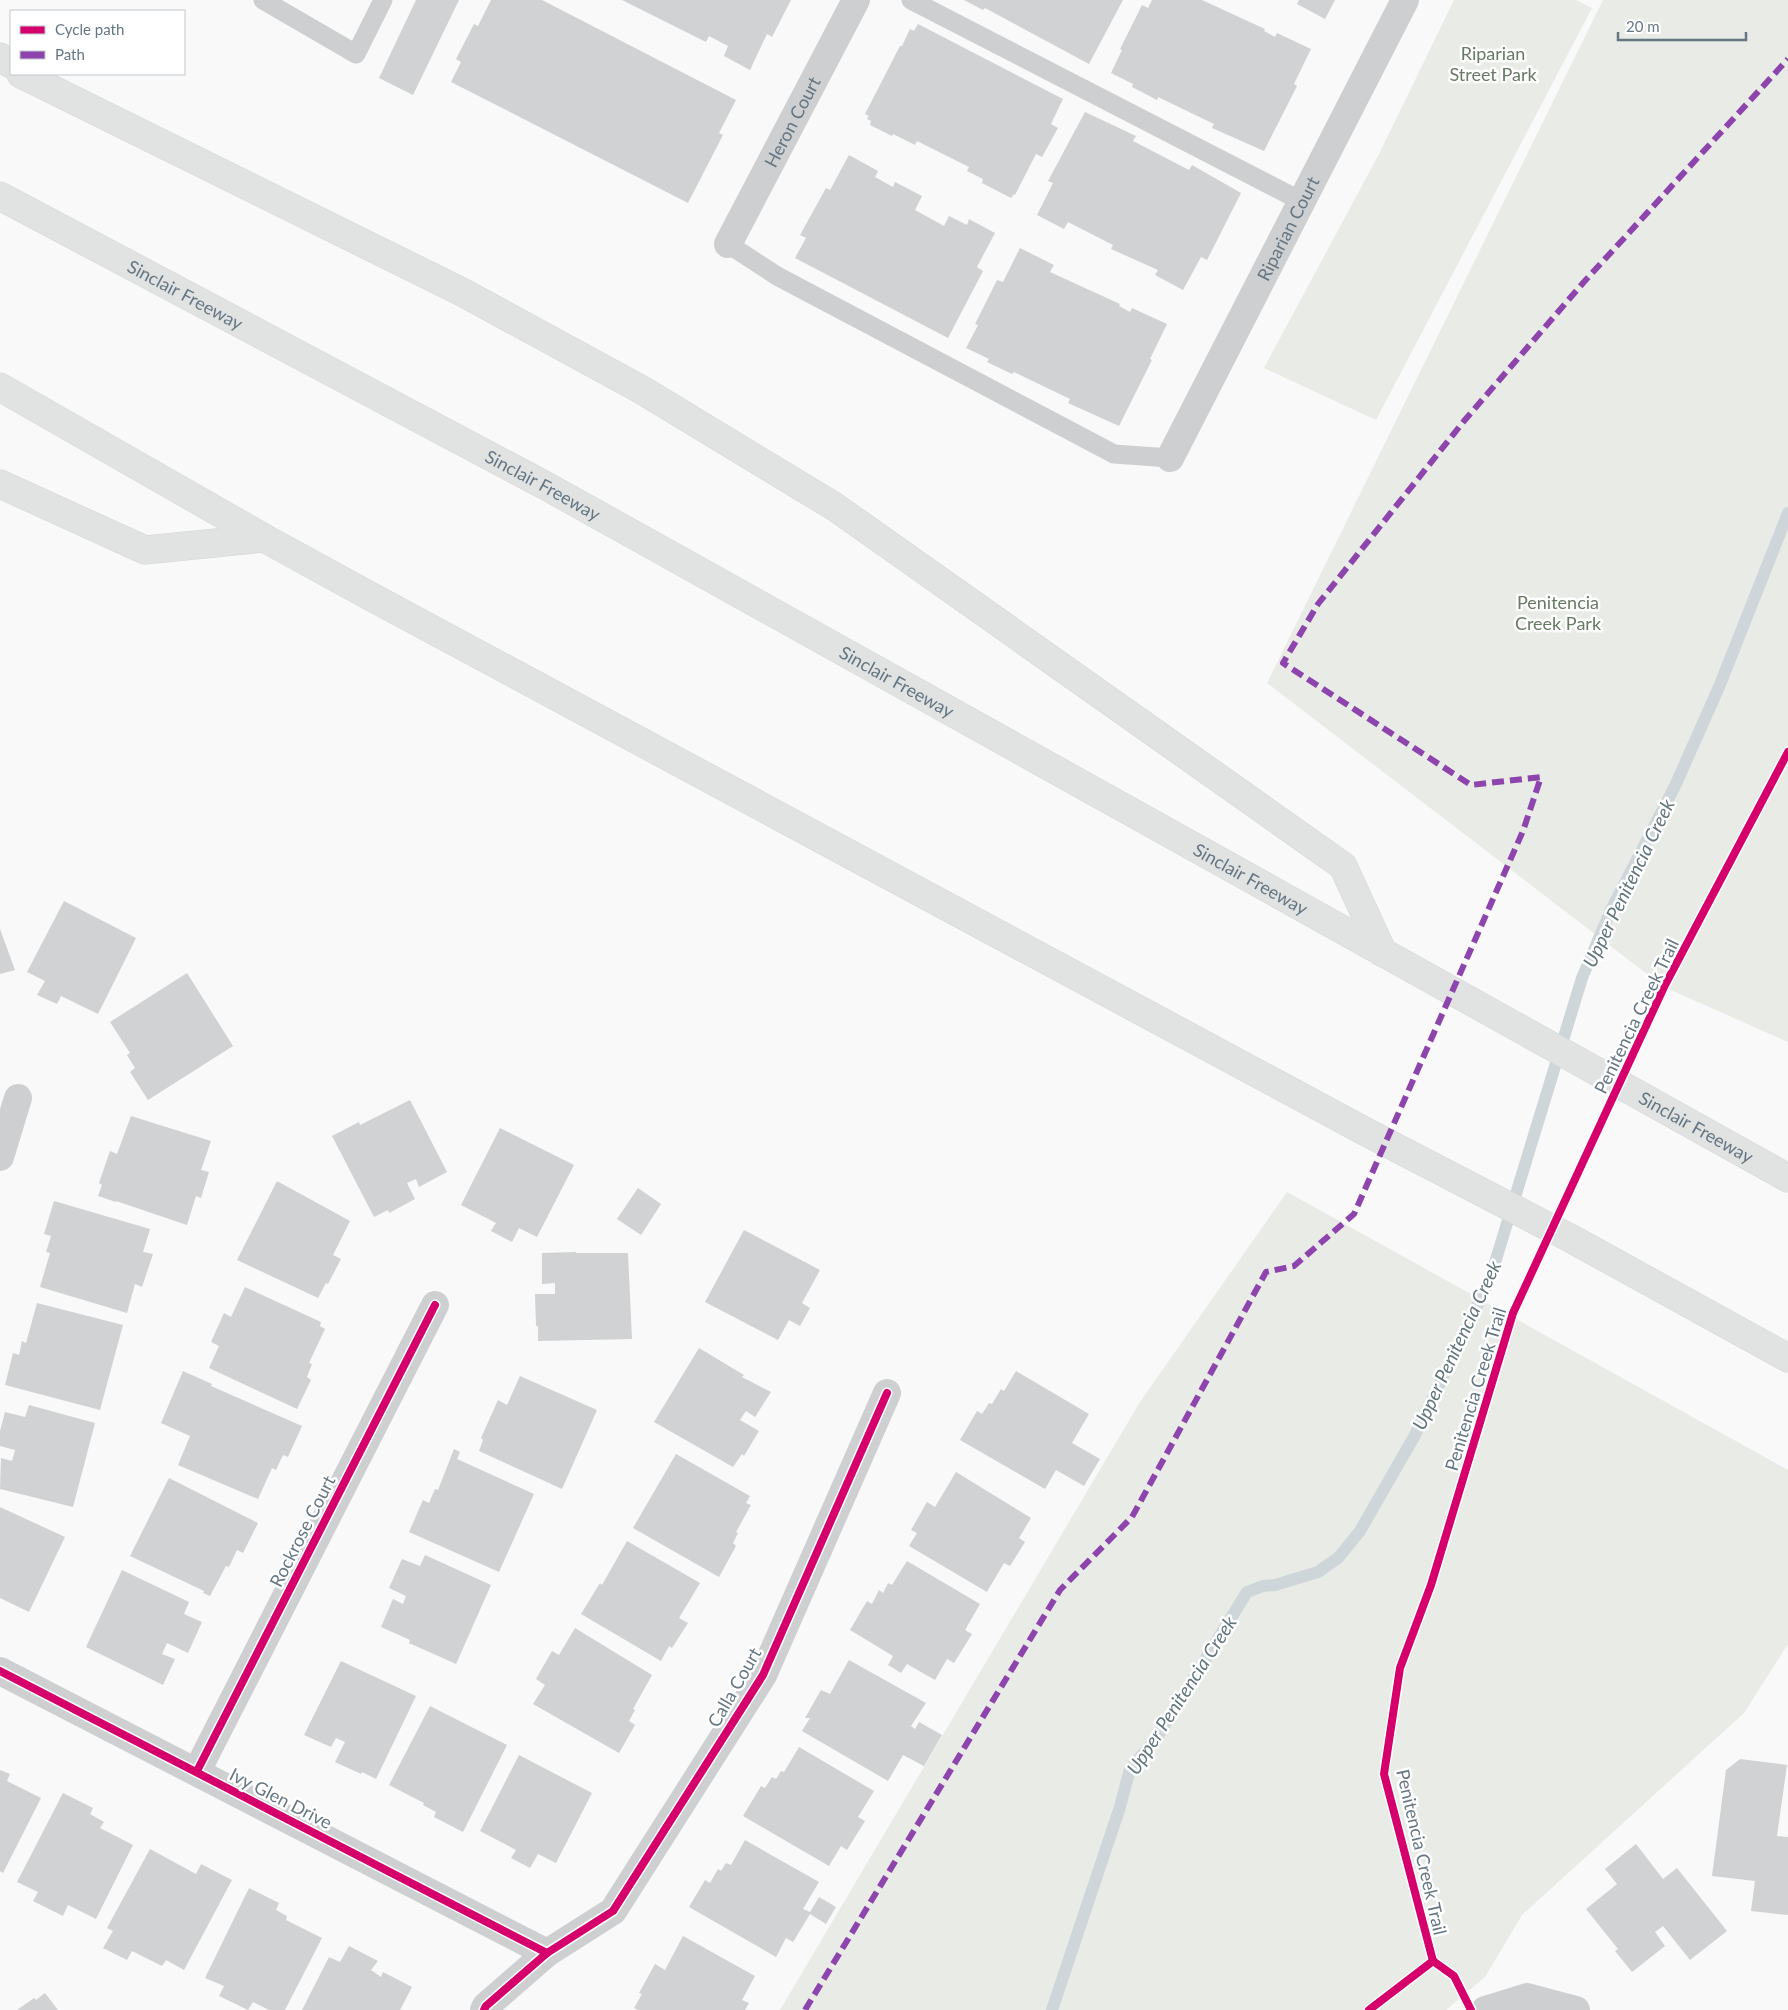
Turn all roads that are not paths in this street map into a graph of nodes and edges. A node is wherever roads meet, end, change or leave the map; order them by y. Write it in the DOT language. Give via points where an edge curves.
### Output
graph roads {
  1 [pos="263,0"];
  2 [pos="383,0"];
  3 [pos="856,0"];
  4 [pos="911,0"];
  5 [pos="1405,0"];
  6 [pos="30,77"];
  7 [pos="0,196"];
  8 [pos="1301,202"];
  9 [pos="728,244"];
  10 [pos="0,387"];
  11 [pos="1170,458"];
  12 [pos="0,484"];
  13 [pos="264,538"];
  14 [pos="1383,953"];
  15 [pos="18,1098"];
  16 [pos="0,1157"];
  17 [pos="1788,1178"];
  18 [pos="435,1305"];
  19 [pos="1788,1358"];
  20 [pos="887,1393"];
  21 [pos="0,1671"];
  22 [pos="197,1771"];
  23 [pos="547,1953"];
  24 [pos="484,2010"];
  25 [pos="1485,2010"];
  26 [pos="1576,2010"];
  1 -- 2 [label="lane" via="356,54"];
  3 -- 9 [label="street, Heron Court"];
  4 -- 8 [label="lane"];
  5 -- 8 [label="street, Riparian Court"];
  6 -- 14 [label="highway" via="462,292 642,390 835,507 1343,866"];
  7 -- 14 [label="highway, Sinclair Freeway" via="548,487"];
  8 -- 11 [label="street, Riparian Court"];
  9 -- 11 [label="lane" via="777,276 1114,454"];
  10 -- 13 [label="highway"];
  12 -- 13 [label="highway" via="145,550"];
  13 -- 19 [label="highway"];
  14 -- 17 [label="highway, Sinclair Freeway"];
  15 -- 16 [label="street"];
  18 -- 22 [label="street, Rockrose Court"];
  20 -- 23 [label="street, Calla Court" via="763,1675 613,1911"];
  21 -- 22 [label="street, Ivy Glen Drive"];
  22 -- 23 [label="street, Ivy Glen Drive"];
  23 -- 24 [label="street, Calla Court"];
  25 -- 26 [label="street" via="1527,1997"];
}
